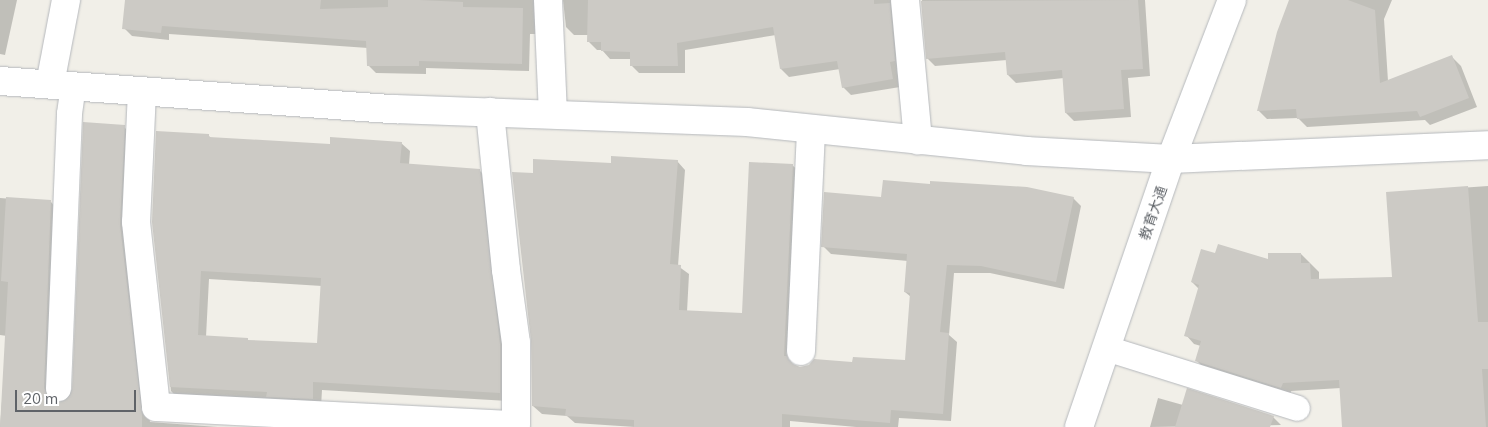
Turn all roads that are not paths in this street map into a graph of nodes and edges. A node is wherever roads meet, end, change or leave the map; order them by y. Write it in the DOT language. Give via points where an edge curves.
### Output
graph roads {
  1 [pos="66,0"];
  2 [pos="548,0"];
  3 [pos="905,0"];
  4 [pos="1232,0"];
  5 [pos="0,81"];
  6 [pos="62,85"];
  7 [pos="142,91"];
  8 [pos="490,112"];
  9 [pos="553,114"];
  10 [pos="811,129"];
  11 [pos="918,140"];
  12 [pos="1488,145"];
  13 [pos="1171,159"];
  14 [pos="1106,348"];
  15 [pos="801,351"];
  16 [pos="58,388"];
  17 [pos="1297,408"];
  18 [pos="1079,427"];
  1 -- 6 [label="street"];
  2 -- 9 [label="street"];
  3 -- 11 [label="street"];
  4 -- 13 [label="street, 教育大通"];
  5 -- 6 [label="street"];
  6 -- 7 [label="street"];
  6 -- 16 [label="lane" via="69,113"];
  7 -- 8 [label="street" via="395,109"];
  7 -- 8 [label="street" via="136,222 156,407 516,425 516,343"];
  8 -- 9 [label="street"];
  9 -- 10 [label="street" via="686,118"];
  10 -- 11 [label="street"];
  10 -- 15 [label="street"];
  11 -- 13 [label="street" via="1026,151"];
  12 -- 13 [label="street"];
  13 -- 14 [label="street, 教育大通"];
  14 -- 17 [label="lane"];
  14 -- 18 [label="street, 教育大通"];
}
